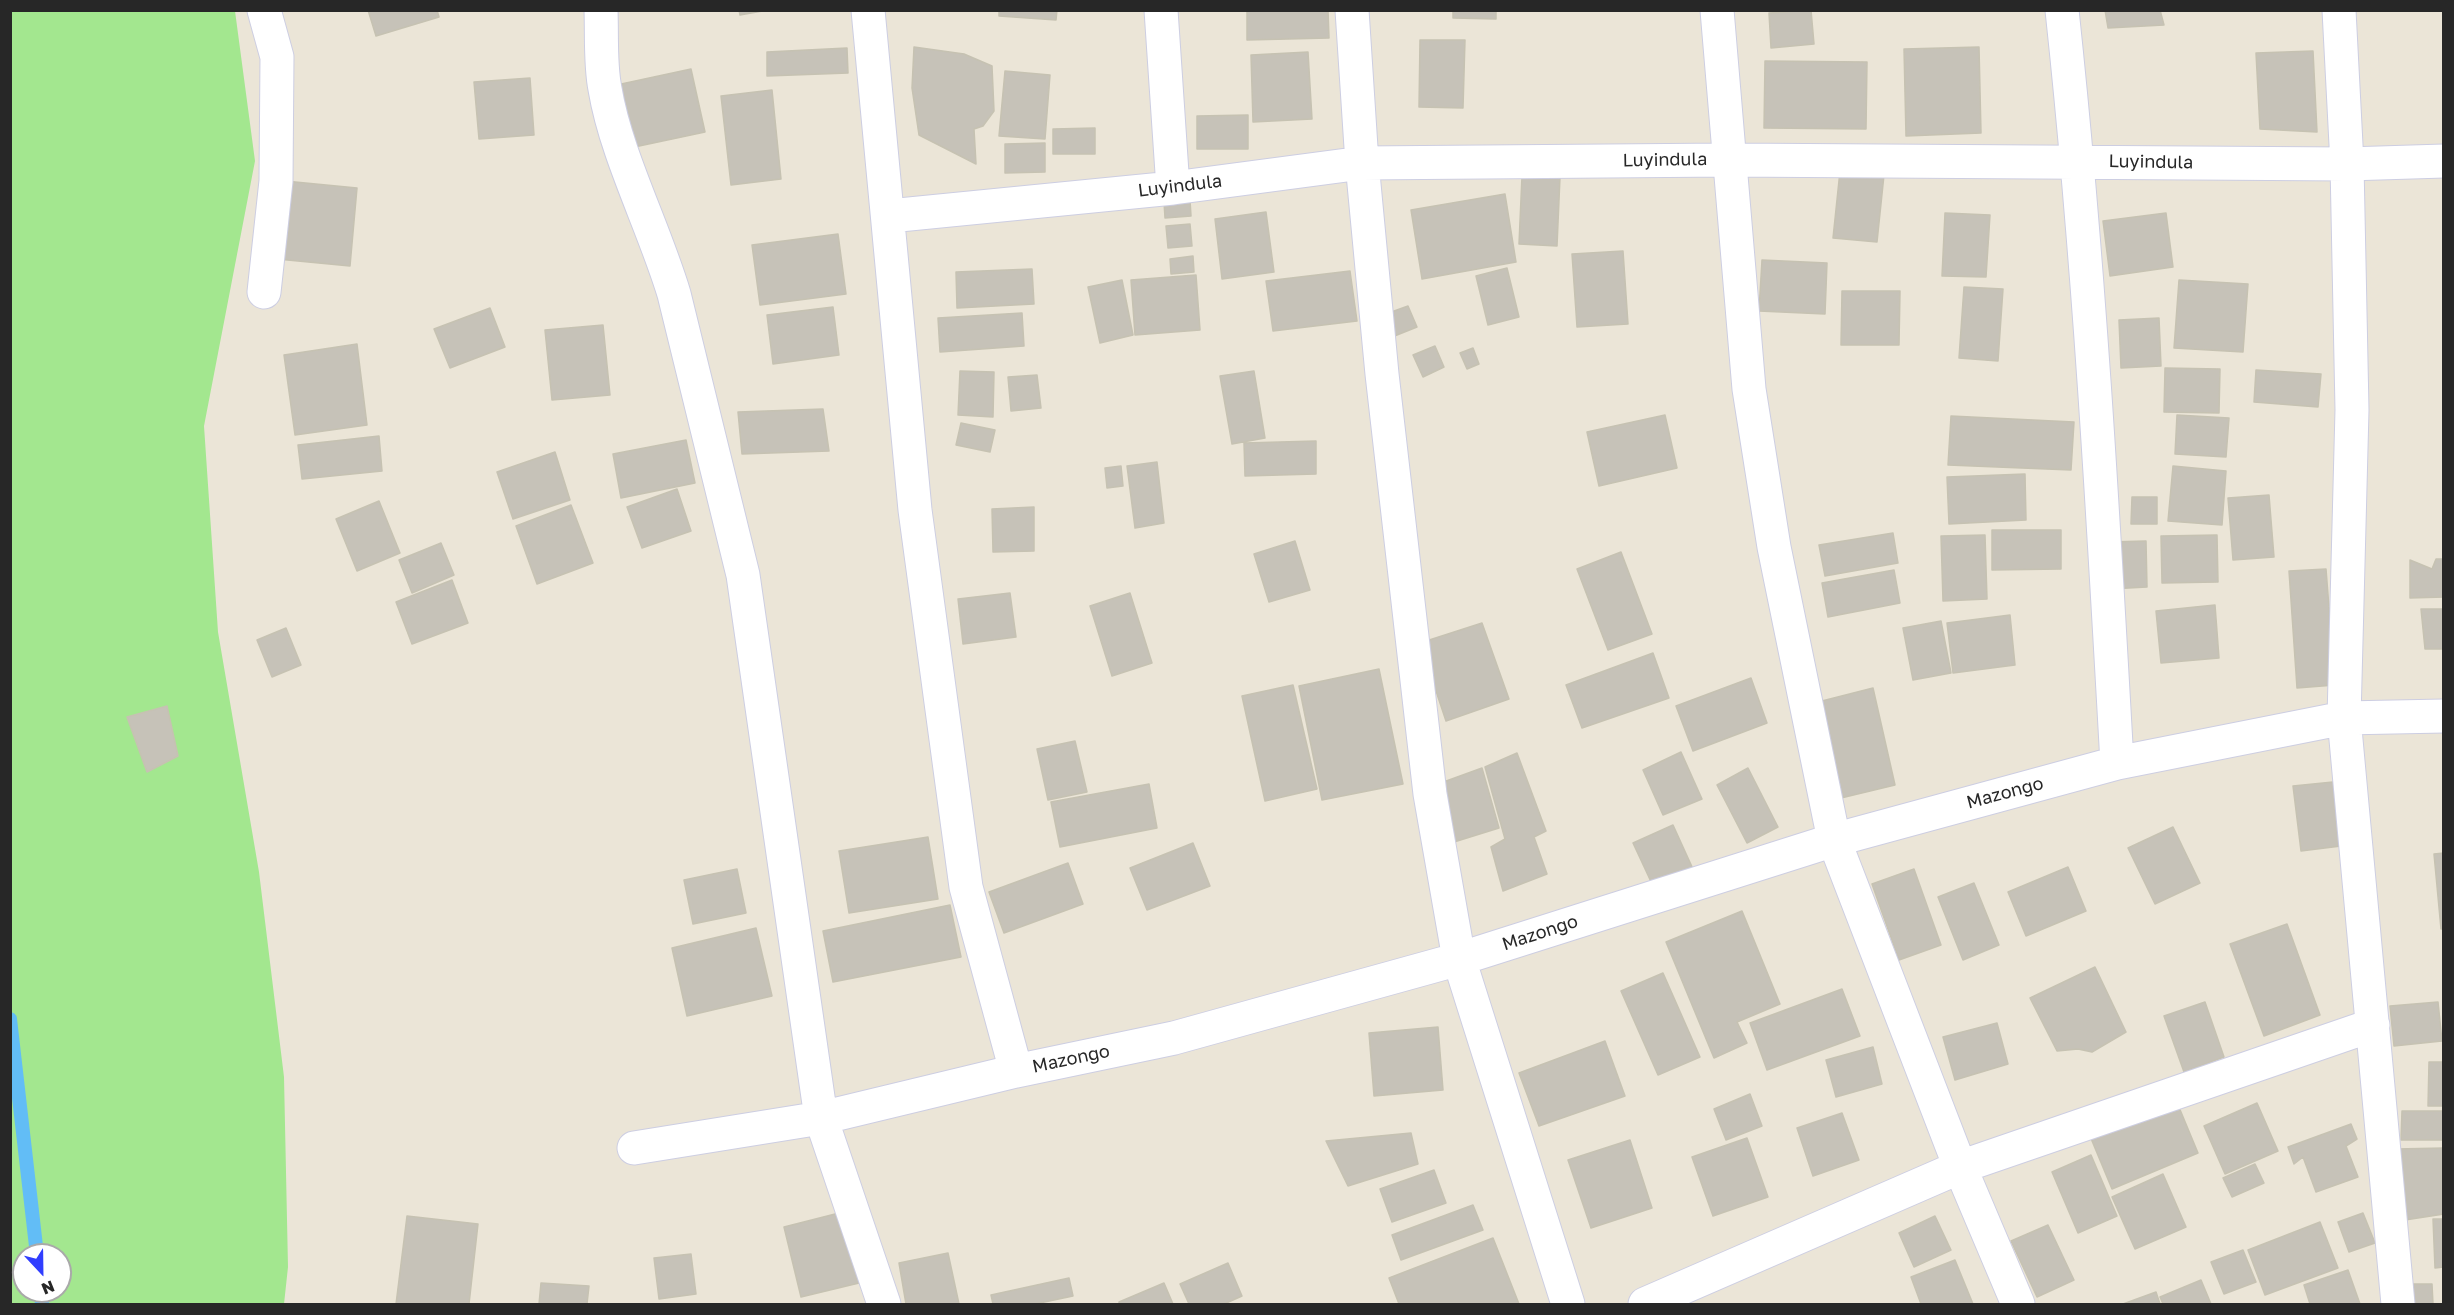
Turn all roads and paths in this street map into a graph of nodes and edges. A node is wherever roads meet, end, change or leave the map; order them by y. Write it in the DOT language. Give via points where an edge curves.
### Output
graph roads {
  1 [pos="264,10"];
  2 [pos="602,10"];
  3 [pos="868,10"];
  4 [pos="1161,10"];
  5 [pos="1352,10"];
  6 [pos="1717,10"];
  7 [pos="2062,10"];
  8 [pos="2339,10"];
  9 [pos="1728,160"];
  10 [pos="2079,161"];
  11 [pos="2444,161"];
  12 [pos="1362,163"];
  13 [pos="2347,164"];
  14 [pos="1173,188"];
  15 [pos="889,216"];
  16 [pos="264,292"];
  17 [pos="2444,716"];
  18 [pos="2344,718"];
  19 [pos="2117,763"];
  20 [pos="1834,840"];
  21 [pos="1459,959"];
  22 [pos="2373,1025"];
  23 [pos="1016,1071"];
  24 [pos="821,1118"];
  25 [pos="634,1148"];
  26 [pos="1960,1167"];
  27 [pos="884,1305"];
  28 [pos="1568,1305"];
  29 [pos="1645,1305"];
  30 [pos="2018,1305"];
  31 [pos="2398,1305"];
  1 -- 16 [label="street" via="277,57 276,181"];
  2 -- 24 [label="street" via="604,87 614,126 663,255 743,575"];
  3 -- 15 [label="street"];
  4 -- 14 [label="street"];
  5 -- 12 [label="street"];
  6 -- 9 [label="street"];
  7 -- 10 [label="street"];
  8 -- 13 [label="street"];
  9 -- 10 [label="street, Luyindula"];
  9 -- 12 [label="street, Luyindula"];
  9 -- 20 [label="street" via="1749,389 1774,548"];
  10 -- 13 [label="street, Luyindula"];
  10 -- 19 [label="street"];
  11 -- 13 [label="street, Luyindula"];
  12 -- 14 [label="street, Luyindula"];
  12 -- 21 [label="street" via="1430,794"];
  13 -- 18 [label="street" via="2352,410"];
  14 -- 15 [label="street, Luyindula"];
  15 -- 23 [label="street" via="915,510 966,887"];
  17 -- 18 [label="street, Mazongo"];
  18 -- 19 [label="street, Mazongo"];
  18 -- 22 [label="street"];
  19 -- 20 [label="street, Mazongo"];
  20 -- 21 [label="street, Mazongo"];
  20 -- 26 [label="street"];
  21 -- 23 [label="street, Mazongo" via="1174,1038"];
  21 -- 28 [label="street"];
  22 -- 26 [label="street"];
  22 -- 31 [label="street"];
  23 -- 24 [label="street, Mazongo"];
  24 -- 25 [label="street, Mazongo"];
  24 -- 27 [label="street"];
  26 -- 29 [label="street"];
  26 -- 30 [label="street"];
}
